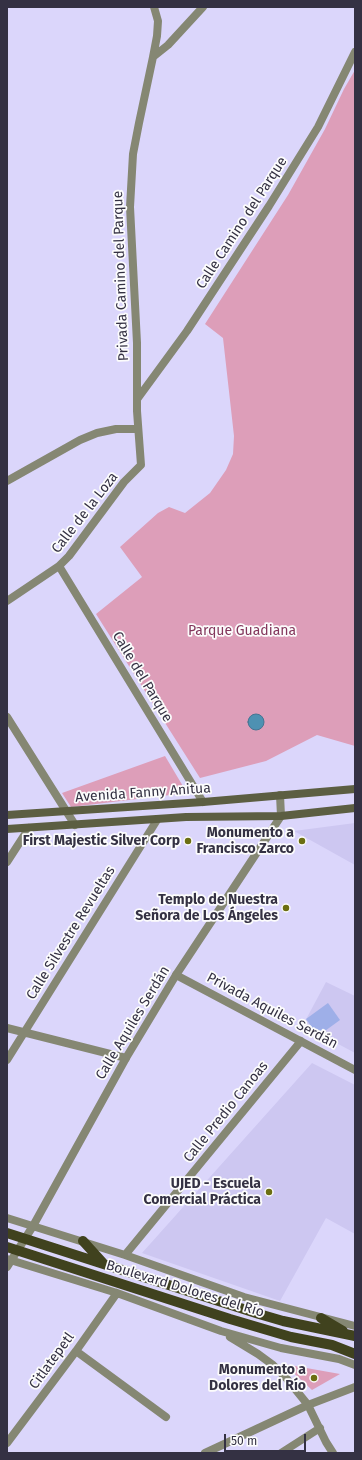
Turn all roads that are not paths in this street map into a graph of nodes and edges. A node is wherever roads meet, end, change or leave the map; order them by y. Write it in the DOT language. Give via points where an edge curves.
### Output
graph roads {
  1 [pos="154,7"];
  2 [pos="203,7"];
  3 [pos="354,53"];
  4 [pos="153,57"];
  5 [pos="138,398"];
  6 [pos="138,429"];
  7 [pos="7,481"];
  8 [pos="59,566"];
  9 [pos="7,601"];
  10 [pos="7,717"];
  11 [pos="355,789"];
  12 [pos="280,795"];
  13 [pos="203,802"];
  14 [pos="355,808"];
  15 [pos="67,812"];
  16 [pos="7,815"];
  17 [pos="281,816"];
  18 [pos="186,817"];
  19 [pos="157,820"];
  20 [pos="75,825"];
  21 [pos="29,828"];
  22 [pos="7,829"];
  23 [pos="7,862"];
  24 [pos="176,974"];
  25 [pos="7,1028"];
  26 [pos="25,1032"];
  27 [pos="301,1041"];
  28 [pos="126,1058"];
  29 [pos="7,1060"];
  30 [pos="355,1070"];
  31 [pos="7,1218"];
  32 [pos="33,1226"];
  33 [pos="7,1234"];
  34 [pos="24,1239"];
  35 [pos="82,1241"];
  36 [pos="7,1247"];
  37 [pos="18,1251"];
  38 [pos="125,1255"];
  39 [pos="8,1262"];
  40 [pos="105,1264"];
  41 [pos="117,1293"];
  42 [pos="321,1318"];
  43 [pos="221,1331"];
  44 [pos="353,1333"];
  45 [pos="76,1351"];
  46 [pos="355,1354"];
  47 [pos="355,1365"];
  48 [pos="355,1387"];
  49 [pos="308,1405"];
  50 [pos="166,1417"];
  51 [pos="320,1428"];
  52 [pos="7,1444"];
  53 [pos="205,1453"];
  54 [pos="281,1453"];
  55 [pos="333,1453"];
  1 -- 4 [label="street, Privada Camino del Parque" via="158,21"];
  2 -- 4 [label="street" via="168,45"];
  3 -- 5 [label="street, Calle Camino del Parque" via="318,127 269,206 187,331"];
  4 -- 5 [label="street, Privada Camino del Parque" via="133,154 130,207"];
  5 -- 6 [label="street"];
  6 -- 7 [label="street" via="97,432"];
  6 -- 8 [label="street, Calle de la Loza" via="141,465 124,482"];
  8 -- 9 [label="street, Calle de la Loza"];
  8 -- 13 [label="street, Calle del Parque"];
  10 -- 15 [label="street"];
  11 -- 12 [label="main road, Avenida Fanny Anitua"];
  12 -- 13 [label="main road, Avenida Fanny Anitua"];
  12 -- 17 [label="street"];
  13 -- 15 [label="main road, Avenida Fanny Anitua"];
  13 -- 18 [label="main road" via="197,812"];
  14 -- 17 [label="main road, Avenida Fanny Anitua"];
  15 -- 16 [label="main road, Avenida Fanny Anitua"];
  15 -- 20 [label="street"];
  17 -- 18 [label="main road, Avenida Fanny Anitua"];
  17 -- 24 [label="street, Calle Aquiles Serdán"];
  18 -- 19 [label="main road, Avenida Fanny Anitua"];
  19 -- 20 [label="main road, Avenida Fanny Anitua"];
  19 -- 26 [label="street, Calle Silvestre Revueltas"];
  20 -- 21 [label="main road, Avenida Fanny Anitua"];
  21 -- 22 [label="main road, Avenida Fanny Anitua"];
  21 -- 23 [label="street"];
  24 -- 27 [label="street, Privada Aquiles Serdán"];
  24 -- 28 [label="street, Calle Aquiles Serdán"];
  25 -- 26 [label="street"];
  26 -- 28 [label="street"];
  26 -- 29 [label="street, Calle Silvestre Revueltas"];
  27 -- 30 [label="street, Privada Aquiles Serdán"];
  27 -- 38 [label="street, Calle Predio Canoas"];
  28 -- 32 [label="street, Calle Aquiles Serdán"];
  31 -- 32 [label="street"];
  32 -- 34 [label="street, Calle Aquiles Serdán"];
  32 -- 35 [label="street"];
  33 -- 34 [label="main road, Boulevard Dolores del Río"];
  34 -- 37 [label="street, Calle Aquiles Serdán"];
  34 -- 40 [label="main road, Boulevard Dolores del Río"];
  35 -- 38 [label="street"];
  35 -- 40 [label="main road"];
  36 -- 37 [label="main road, Boulevard Dolores del Río"];
  37 -- 39 [label="street, Calle Aquiles Serdán"];
  37 -- 46 [label="main road, Boulevard Dolores del Río" via="230,1319 292,1337 332,1345"];
  38 -- 42 [label="street" via="244,1297"];
  39 -- 41 [label="street"];
  40 -- 44 [label="main road, Boulevard Dolores del Río" via="283,1321"];
  41 -- 43 [label="street"];
  41 -- 45 [label="street, Citlatepetl"];
  42 -- 44 [label="main road"];
  43 -- 47 [label="street"];
  43 -- 49 [label="street" via="273,1365 288,1379"];
  45 -- 50 [label="street"];
  45 -- 52 [label="street, Citlatepetl"];
  48 -- 49 [label="street"];
  49 -- 51 [label="street"];
  49 -- 53 [label="street"];
  51 -- 54 [label="street"];
  51 -- 55 [label="street"];
}
